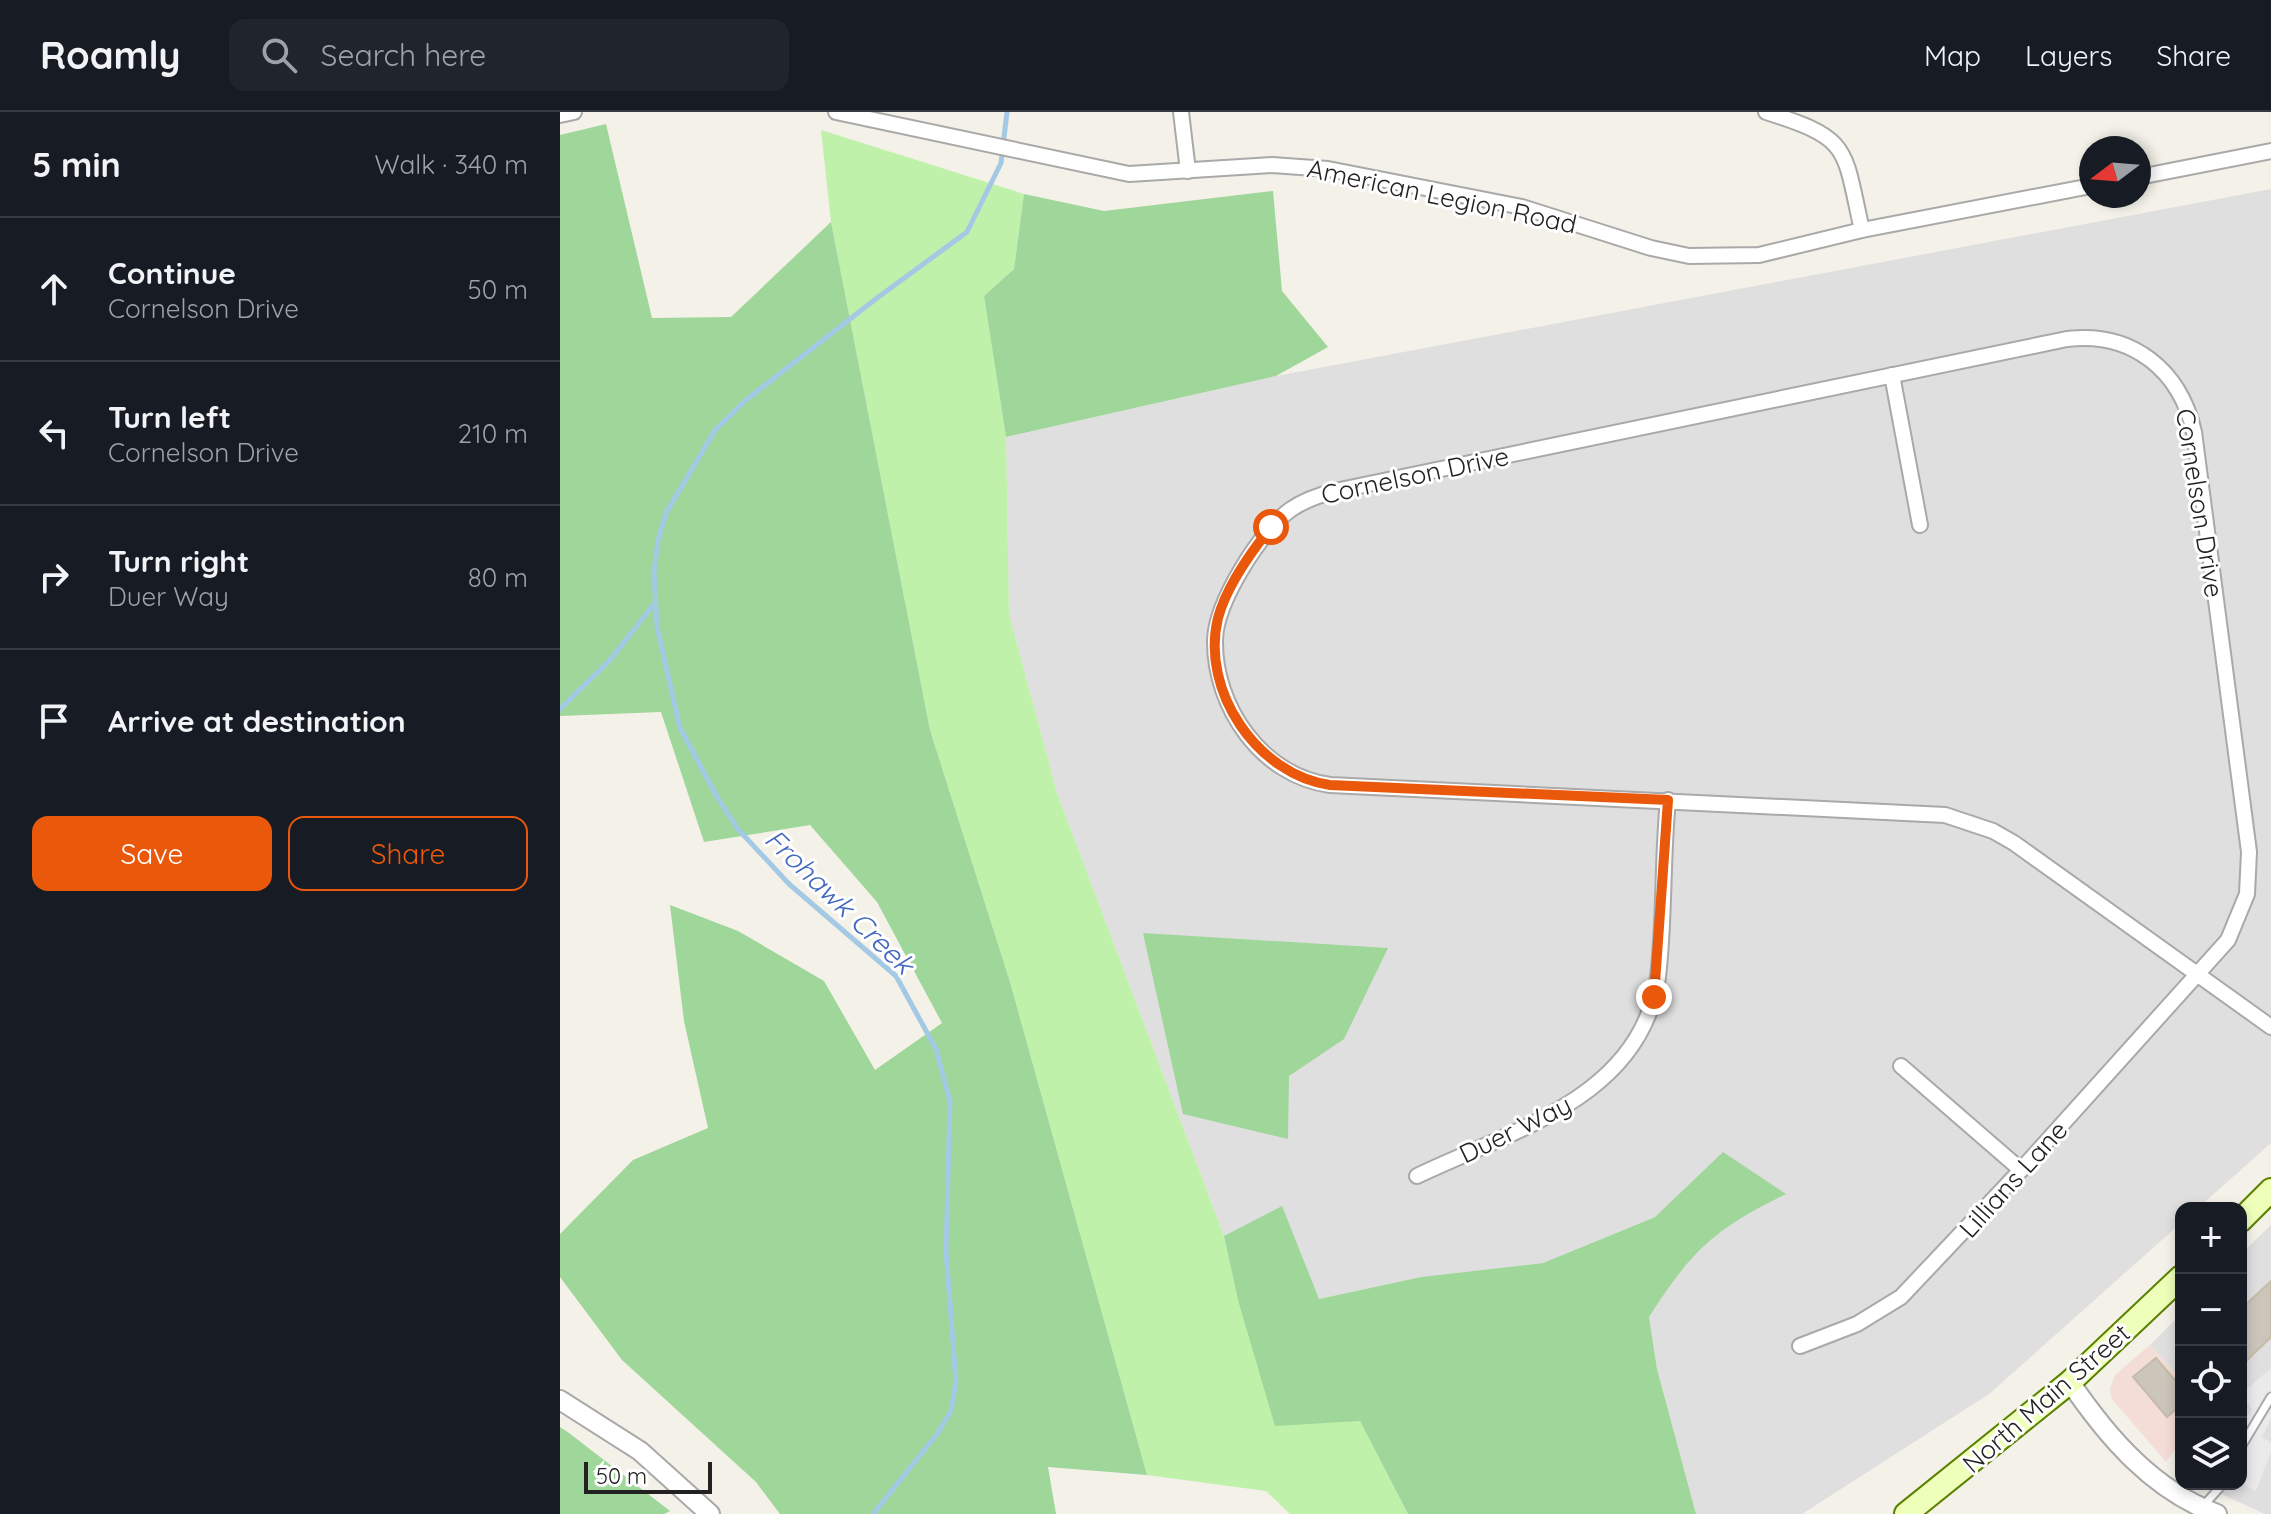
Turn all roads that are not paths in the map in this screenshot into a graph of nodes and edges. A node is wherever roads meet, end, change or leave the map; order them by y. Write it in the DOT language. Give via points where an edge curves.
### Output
graph roads {
  1 [pos="574,112"];
  2 [pos="836,112"];
  3 [pos="1181,112"];
  4 [pos="1766,112"];
  5 [pos="560,115"];
  6 [pos="2271,151"];
  7 [pos="1188,171"];
  8 [pos="2151,175"];
  9 [pos="2079,188"];
  10 [pos="1862,230"];
  11 [pos="1892,375"];
  12 [pos="1920,525"];
  13 [pos="1668,800"];
  14 [pos="2198,975"];
  15 [pos="2271,1027"];
  16 [pos="1901,1066"];
  17 [pos="2021,1170"];
  18 [pos="1417,1176"];
  19 [pos="2271,1190"];
  20 [pos="2247,1214"];
  21 [pos="2175,1283"];
  22 [pos="1800,1346"];
  23 [pos="2070,1382"];
  24 [pos="2271,1397"];
  25 [pos="560,1400"];
  26 [pos="2247,1437"];
  27 [pos="2220,1490"];
  28 [pos="2210,1511"];
  29 [pos="710,1514"];
  30 [pos="1906,1514"];
  1 -- 5 [label="street"];
  2 -- 7 [label="street, American Legion Road" via="1129,174"];
  3 -- 7 [label="street"];
  4 -- 10 [label="street" via="1806,124 1836,142 1847,165"];
  6 -- 8 [label="street"];
  7 -- 10 [label="street, American Legion Road" via="1272,165 1328,169 1522,207 1689,256 1759,255"];
  9 -- 10 [label="street, American Legion Road"];
  11 -- 12 [label="street"];
  11 -- 13 [label="street, Cornelson Drive" via="1320,495 1271,527 1225,600 1215,638 1220,679 1230,705 1262,753 1300,778 1330,785"];
  11 -- 14 [label="street, Cornelson Drive" via="2093,338 2147,356 2182,395 2194,432 2249,876 2232,933"];
  13 -- 14 [label="street, Cornelson Drive" via="1922,812 1968,821 2014,843"];
  13 -- 18 [label="street, Duer Way" via="1657,979 1648,1014 1632,1044 1606,1077 1571,1104"];
  14 -- 15 [label="street, Cornelson Drive"];
  14 -- 17 [label="street, Lillians Lane"];
  16 -- 17 [label="street"];
  17 -- 22 [label="street, Lillians Lane" via="1901,1297 1857,1324"];
  19 -- 20 [label="main road"];
  21 -- 23 [label="main road, North Main Street"];
  23 -- 28 [label="street" via="2144,1471"];
  23 -- 30 [label="main road, North Main Street"];
  24 -- 26 [label="lane"];
  25 -- 29 [label="street" via="640,1451"];
  27 -- 28 [label="lane"];
}
